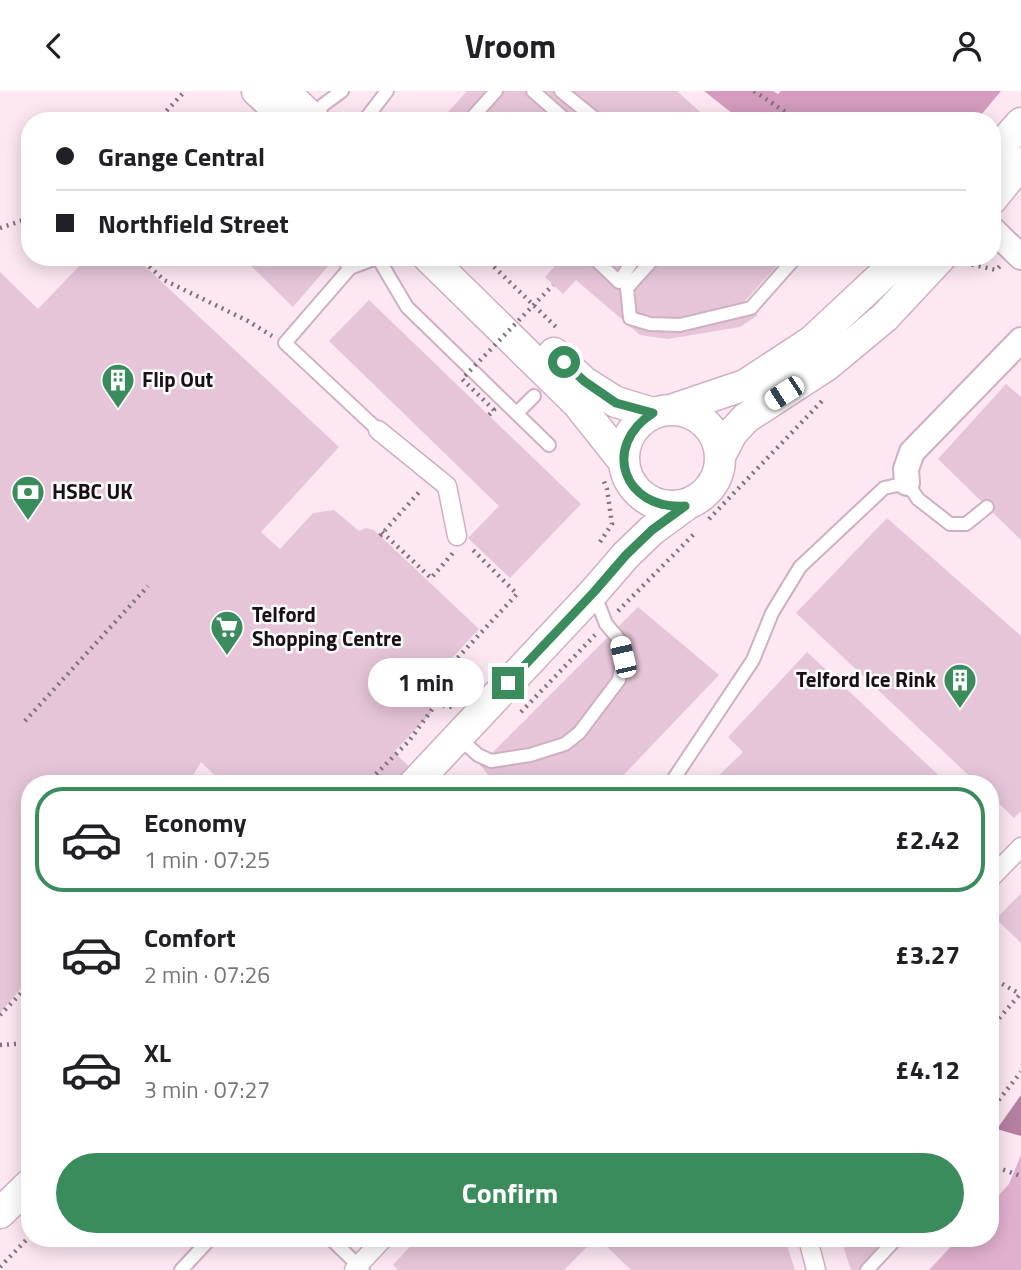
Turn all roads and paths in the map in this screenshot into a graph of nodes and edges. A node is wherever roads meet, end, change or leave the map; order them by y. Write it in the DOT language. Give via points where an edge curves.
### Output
graph roads {
  1 [pos="185,91"];
  2 [pos="257,91"];
  3 [pos="284,91"];
  4 [pos="342,91"];
  5 [pos="387,91"];
  6 [pos="496,91"];
  7 [pos="533,91"];
  8 [pos="561,91"];
  9 [pos="754,91"];
  10 [pos="165,112"];
  11 [pos="294,112"];
  12 [pos="301,112"];
  13 [pos="316,112"];
  14 [pos="371,112"];
  15 [pos="477,112"];
  16 [pos="557,112"];
  17 [pos="587,112"];
  18 [pos="786,112"];
  19 [pos="1021,123"];
  20 [pos="1001,146"];
  21 [pos="1021,163"];
  22 [pos="1001,188"];
  23 [pos="21,221"];
  24 [pos="0,228"];
  25 [pos="1001,238"];
  26 [pos="1021,257"];
  27 [pos="149,266"];
  28 [pos="356,266"];
  29 [pos="384,266"];
  30 [pos="437,266"];
  31 [pos="465,266"];
  32 [pos="602,266"];
  33 [pos="629,266"];
  34 [pos="647,266"];
  35 [pos="788,266"];
  36 [pos="892,266"];
  37 [pos="944,266"];
  38 [pos="978,266"];
  39 [pos="350,268"];
  40 [pos="996,270"];
  41 [pos="553,285"];
  42 [pos="1021,340"];
  43 [pos="285,343"];
  44 [pos="482,346"];
  45 [pos="490,353"];
  46 [pos="534,396"];
  47 [pos="663,411"];
  48 [pos="517,413"];
  49 [pos="489,415"];
  50 [pos="378,430"];
  51 [pos="549,445"];
  52 [pos="720,456"];
  53 [pos="619,474"];
  54 [pos="907,483"];
  55 [pos="426,485"];
  56 [pos="685,506"];
  57 [pos="987,507"];
  58 [pos="460,538"];
  59 [pos="612,550"];
  60 [pos="148,586"];
  61 [pos="594,592"];
  62 [pos="460,700"];
  63 [pos="436,703"];
  64 [pos="25,721"];
  65 [pos="458,736"];
  66 [pos="375,775"];
  67 [pos="422,775"];
  68 [pos="677,775"];
  69 [pos="1021,847"];
  70 [pos="999,870"];
  71 [pos="999,982"];
  72 [pos="21,993"];
  73 [pos="1021,993"];
  74 [pos="0,1015"];
  75 [pos="999,1019"];
  76 [pos="21,1044"];
  77 [pos="0,1045"];
  78 [pos="1021,1072"];
  79 [pos="999,1100"];
  80 [pos="999,1169"];
  81 [pos="1013,1174"];
  82 [pos="1021,1176"];
  83 [pos="1021,1182"];
  84 [pos="21,1192"];
  85 [pos="1,1211"];
  86 [pos="21,1245"];
  87 [pos="203,1247"];
  88 [pos="339,1247"];
  89 [pos="376,1247"];
  90 [pos="810,1247"];
  91 [pos="889,1247"];
  92 [pos="0,1267"];
  93 [pos="359,1268"];
  94 [pos="181,1270"];
  95 [pos="816,1270"];
  96 [pos="867,1270"];
  1 -- 10 [label="path"];
  2 -- 11 [label="street"];
  3 -- 12 [label="street"];
  4 -- 13 [label="lane"];
  5 -- 14 [label="lane"];
  6 -- 15 [label="lane"];
  7 -- 16 [label="lane"];
  8 -- 17 [label="lane"];
  9 -- 18 [label="path"];
  19 -- 20 [label="street"];
  21 -- 22 [label="street"];
  23 -- 24 [label="path"];
  25 -- 26 [label="street"];
  27 -- 43 [label="path" via="164,280"];
  28 -- 39 [label="lane"];
  29 -- 48 [label="lane" via="407,307"];
  30 -- 53 [label="street" via="577,403"];
  31 -- 47 [label="street" via="584,381 616,403"];
  32 -- 33 [label="lane" via="619,282"];
  34 -- 35 [label="lane" via="626,288 630,317 650,324 680,325 751,308"];
  36 -- 47 [label="street" via="812,341 745,385"];
  37 -- 52 [label="street" via="826,366 746,418"];
  38 -- 40 [label="path"];
  39 -- 43 [label="lane"];
  41 -- 49 [label="path, bridge" via="462,379 494,410"];
  42 -- 54 [label="street" via="912,452"];
  43 -- 50 [label="lane"];
  44 -- 45 [label="path"];
  46 -- 48 [label="lane"];
  47 -- 52 [label="street" via="696,416 706,423"];
  47 -- 53 [label="street" via="640,421 630,433"];
  48 -- 51 [label="lane"];
  50 -- 58 [label="street" via="447,486"];
  52 -- 56 [label="street" via="711,486"];
  53 -- 56 [label="street" via="654,503"];
  53 -- 59 [label="street"];
  53 -- 59 [label="path" via="607,489"];
  54 -- 57 [label="lane" via="918,499 950,524 966,524"];
  54 -- 68 [label="lane" via="884,488 800,567 772,613 753,660"];
  55 -- 58 [label="path" via="381,534 431,578"];
  56 -- 59 [label="street" via="652,530"];
  58 -- 63 [label="path" via="517,594 437,680"];
  59 -- 61 [label="street"];
  60 -- 64 [label="path"];
  61 -- 65 [label="street"];
  61 -- 65 [label="lane" via="623,657 619,680 579,733 565,744 491,761"];
  62 -- 63 [label="path" via="453,708"];
  63 -- 66 [label="path" via="410,741"];
  65 -- 67 [label="street"];
  69 -- 70 [label="street"];
  71 -- 73 [label="path"];
  72 -- 74 [label="path"];
  73 -- 75 [label="path"];
  76 -- 77 [label="path"];
  78 -- 79 [label="path"];
  80 -- 81 [label="path"];
  81 -- 82 [label="path"];
  81 -- 83 [label="path"];
  84 -- 85 [label="street"];
  86 -- 92 [label="path"];
  87 -- 94 [label="lane"];
  88 -- 93 [label="lane"];
  89 -- 93 [label="street"];
  90 -- 95 [label="street"];
  91 -- 96 [label="lane"];
}
